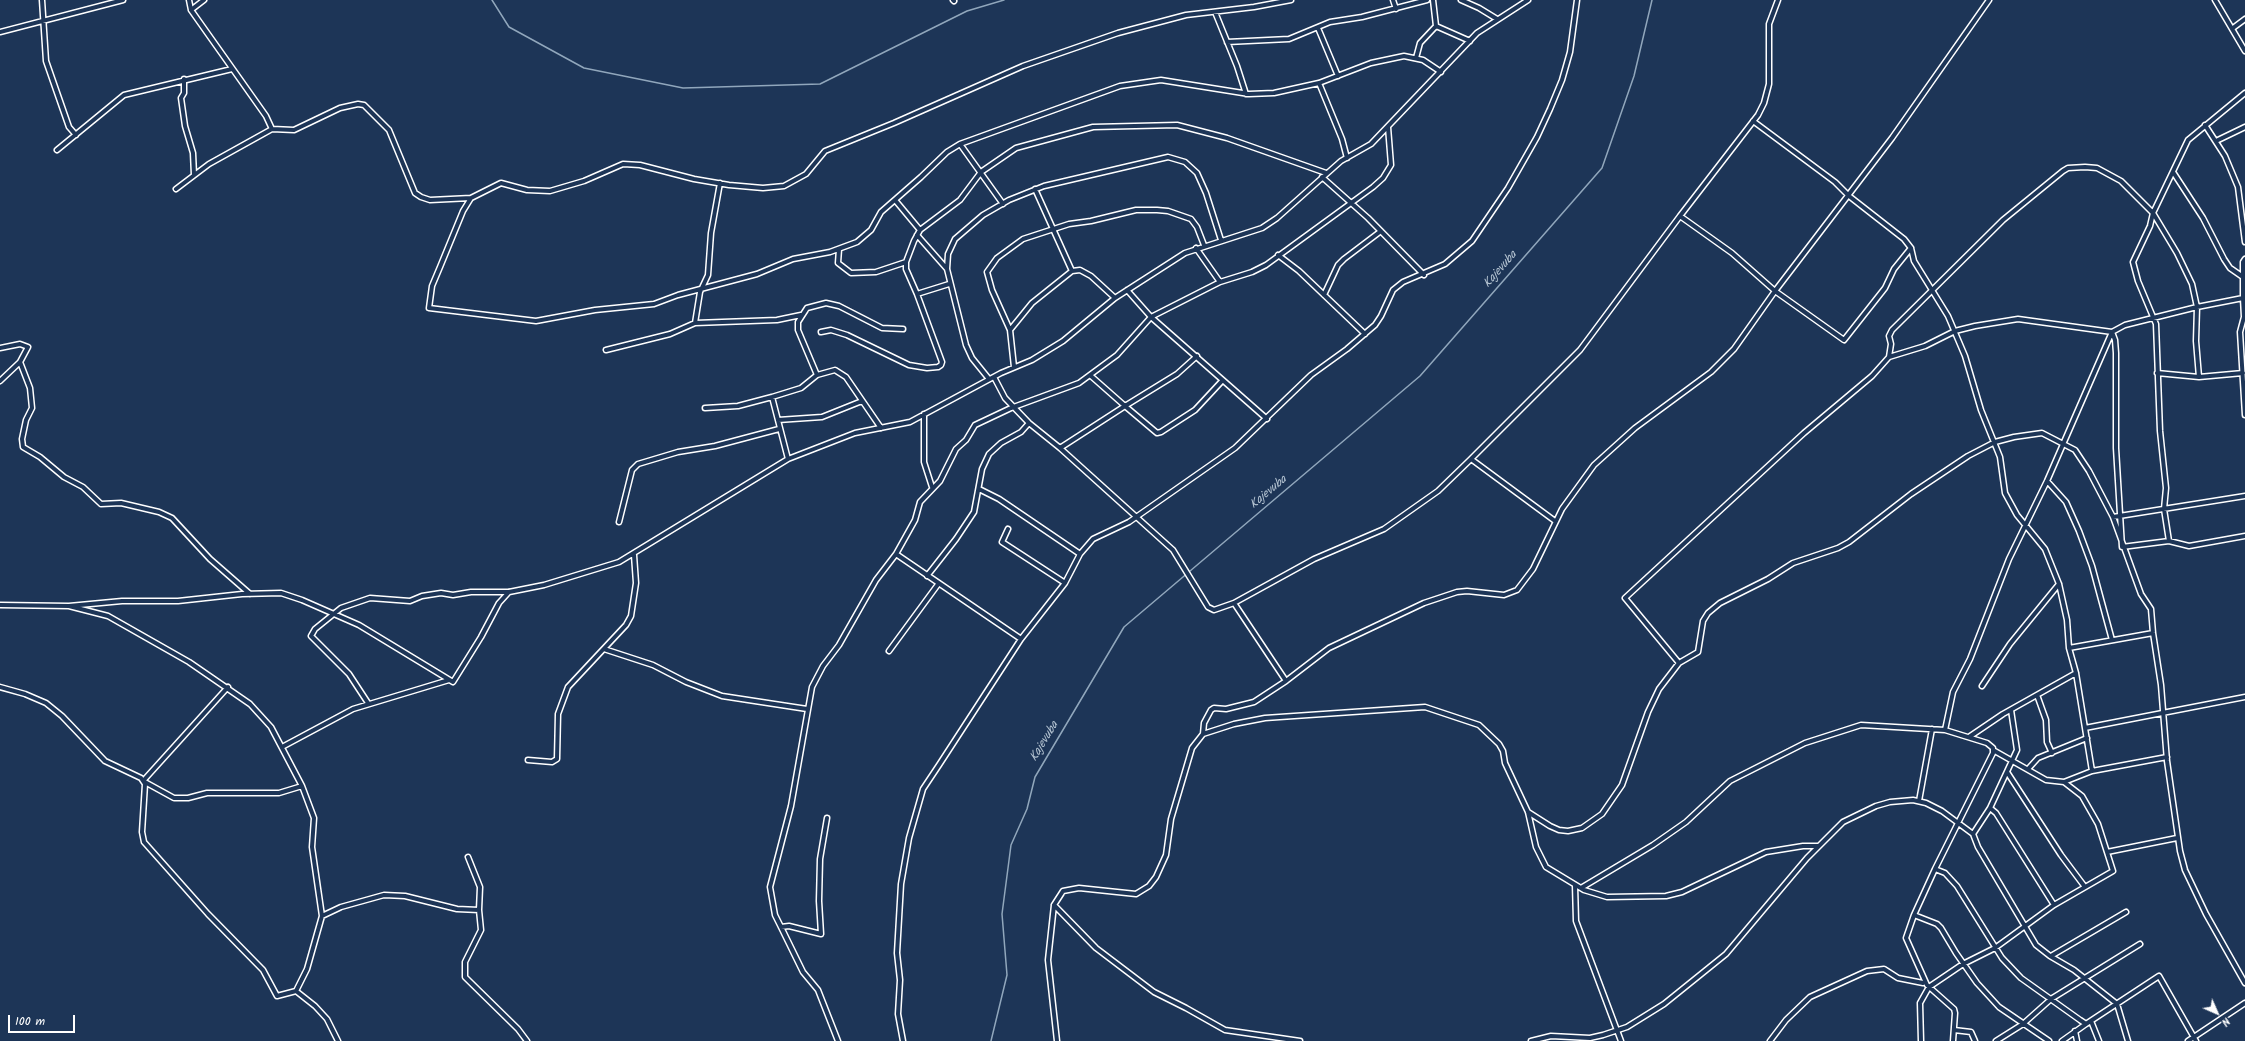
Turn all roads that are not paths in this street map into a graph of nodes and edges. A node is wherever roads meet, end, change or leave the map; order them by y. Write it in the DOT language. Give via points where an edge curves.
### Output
graph roads {
  1 [pos="42,0"];
  2 [pos="123,0"];
  3 [pos="189,0"];
  4 [pos="204,0"];
  5 [pos="1291,0"];
  6 [pos="1393,0"];
  7 [pos="1427,0"];
  8 [pos="1432,0"];
  9 [pos="1462,0"];
  10 [pos="1528,0"];
  11 [pos="1577,0"];
  12 [pos="1778,0"];
  13 [pos="1989,0"];
  14 [pos="2215,0"];
  15 [pos="1396,8"];
  16 [pos="191,10"];
  17 [pos="1215,12"];
  18 [pos="2245,19"];
  19 [pos="43,20"];
  20 [pos="1497,20"];
  21 [pos="1436,26"];
  22 [pos="1318,28"];
  23 [pos="2233,28"];
  24 [pos="0,32"];
  25 [pos="1470,41"];
  26 [pos="1227,42"];
  27 [pos="2245,51"];
  28 [pos="1416,58"];
  29 [pos="232,69"];
  30 [pos="1442,72"];
  31 [pos="1338,76"];
  32 [pos="184,79"];
  33 [pos="1319,83"];
  34 [pos="2245,92"];
  35 [pos="1246,94"];
  36 [pos="1753,121"];
  37 [pos="2205,125"];
  38 [pos="1388,127"];
  39 [pos="2245,127"];
  40 [pos="272,129"];
  41 [pos="76,135"];
  42 [pos="2216,141"];
  43 [pos="960,144"];
  44 [pos="57,150"];
  45 [pos="1347,158"];
  46 [pos="981,172"];
  47 [pos="2173,172"];
  48 [pos="1326,173"];
  49 [pos="194,174"];
  50 [pos="1322,177"];
  51 [pos="720,183"];
  52 [pos="176,189"];
  53 [pos="1034,189"];
  54 [pos="1849,196"];
  55 [pos="472,198"];
  56 [pos="895,200"];
  57 [pos="1003,204"];
  58 [pos="1351,204"];
  59 [pos="2153,213"];
  60 [pos="1680,216"];
  61 [pos="1053,229"];
  62 [pos="920,230"];
  63 [pos="1381,231"];
  64 [pos="916,235"];
  65 [pos="1221,240"];
  66 [pos="2245,242"];
  67 [pos="1204,245"];
  68 [pos="1196,248"];
  69 [pos="1911,248"];
  70 [pos="839,249"];
  71 [pos="1278,255"];
  72 [pos="2245,259"];
  73 [pos="906,262"];
  74 [pos="947,269"];
  75 [pos="1072,271"];
  76 [pos="1424,274"];
  77 [pos="2243,276"];
  78 [pos="1220,282"];
  79 [pos="949,284"];
  80 [pos="703,288"];
  81 [pos="1127,290"];
  82 [pos="1932,290"];
  83 [pos="1775,291"];
  84 [pos="917,294"];
  85 [pos="1324,295"];
  86 [pos="1115,298"];
  87 [pos="2244,298"];
  88 [pos="2198,307"];
  89 [pos="801,315"];
  90 [pos="1151,317"];
  91 [pos="2154,319"];
  92 [pos="695,324"];
  93 [pos="902,329"];
  94 [pos="1010,330"];
  95 [pos="1955,331"];
  96 [pos="821,332"];
  97 [pos="2112,332"];
  98 [pos="2240,332"];
  99 [pos="2245,332"];
  100 [pos="1365,334"];
  101 [pos="0,348"];
  102 [pos="606,350"];
  103 [pos="1197,356"];
  104 [pos="1889,357"];
  105 [pos="20,362"];
  106 [pos="1014,367"];
  107 [pos="2243,373"];
  108 [pos="2157,374"];
  109 [pos="818,375"];
  110 [pos="1091,376"];
  111 [pos="994,377"];
  112 [pos="2199,377"];
  113 [pos="989,379"];
  114 [pos="0,381"];
  115 [pos="1222,381"];
  116 [pos="772,397"];
  117 [pos="862,402"];
  118 [pos="1014,406"];
  119 [pos="1125,406"];
  120 [pos="705,408"];
  121 [pos="924,414"];
  122 [pos="2245,415"];
  123 [pos="1267,419"];
  124 [pos="778,420"];
  125 [pos="1029,423"];
  126 [pos="881,428"];
  127 [pos="779,429"];
  128 [pos="1995,442"];
  129 [pos="2062,442"];
  130 [pos="1060,448"];
  131 [pos="788,459"];
  132 [pos="1471,459"];
  133 [pos="2046,481"];
  134 [pos="932,487"];
  135 [pos="979,489"];
  136 [pos="2245,496"];
  137 [pos="2164,509"];
  138 [pos="2120,516"];
  139 [pos="1136,517"];
  140 [pos="2113,517"];
  141 [pos="1555,521"];
  142 [pos="619,522"];
  143 [pos="2026,524"];
  144 [pos="1008,529"];
  145 [pos="2245,536"];
  146 [pos="2168,541"];
  147 [pos="2122,547"];
  148 [pos="896,554"];
  149 [pos="1080,554"];
  150 [pos="634,555"];
  151 [pos="927,576"];
  152 [pos="939,583"];
  153 [pos="1065,583"];
  154 [pos="2059,584"];
  155 [pos="508,592"];
  156 [pos="250,594"];
  157 [pos="1234,603"];
  158 [pos="0,605"];
  159 [pos="68,606"];
  160 [pos="334,613"];
  161 [pos="2153,633"];
  162 [pos="1021,639"];
  163 [pos="2112,640"];
  164 [pos="604,648"];
  165 [pos="2069,648"];
  166 [pos="889,652"];
  167 [pos="1679,663"];
  168 [pos="2076,673"];
  169 [pos="449,680"];
  170 [pos="1286,681"];
  171 [pos="1982,686"];
  172 [pos="228,687"];
  173 [pos="0,688"];
  174 [pos="2038,695"];
  175 [pos="2245,697"];
  176 [pos="368,703"];
  177 [pos="807,709"];
  178 [pos="2010,710"];
  179 [pos="2164,713"];
  180 [pos="2085,728"];
  181 [pos="1932,729"];
  182 [pos="1945,730"];
  183 [pos="1203,734"];
  184 [pos="1969,737"];
  185 [pos="2087,738"];
  186 [pos="282,747"];
  187 [pos="1993,750"];
  188 [pos="2052,753"];
  189 [pos="2167,757"];
  190 [pos="528,760"];
  191 [pos="2012,761"];
  192 [pos="2028,769"];
  193 [pos="2092,770"];
  194 [pos="2007,772"];
  195 [pos="144,781"];
  196 [pos="2064,782"];
  197 [pos="302,786"];
  198 [pos="1919,802"];
  199 [pos="1990,808"];
  200 [pos="1528,812"];
  201 [pos="827,818"];
  202 [pos="1957,822"];
  203 [pos="1973,834"];
  204 [pos="2177,838"];
  205 [pos="1818,846"];
  206 [pos="2107,852"];
  207 [pos="468,857"];
  208 [pos="1935,869"];
  209 [pos="1575,885"];
  210 [pos="2085,886"];
  211 [pos="1581,888"];
  212 [pos="1054,905"];
  213 [pos="2054,905"];
  214 [pos="480,910"];
  215 [pos="2126,912"];
  216 [pos="1914,914"];
  217 [pos="322,916"];
  218 [pos="2025,925"];
  219 [pos="781,927"];
  220 [pos="2140,944"];
  221 [pos="1995,948"];
  222 [pos="2051,956"];
  223 [pos="1964,964"];
  224 [pos="2085,978"];
  225 [pos="1925,982"];
  226 [pos="2245,984"];
  227 [pos="1928,987"];
  228 [pos="296,991"];
  229 [pos="2051,999"];
  230 [pos="2245,1003"];
  231 [pos="2117,1004"];
  232 [pos="2091,1021"];
  233 [pos="2023,1024"];
  234 [pos="2086,1024"];
  235 [pos="1616,1030"];
  236 [pos="1954,1030"];
  237 [pos="2076,1031"];
  238 [pos="2195,1039"];
  239 [pos="338,1041"];
  240 [pos="527,1041"];
  241 [pos="838,1041"];
  242 [pos="903,1041"];
  243 [pos="1057,1041"];
  244 [pos="1300,1041"];
  245 [pos="1531,1041"];
  246 [pos="1621,1041"];
  247 [pos="1770,1041"];
  248 [pos="1921,1041"];
  249 [pos="1953,1041"];
  250 [pos="1975,1041"];
  251 [pos="1996,1041"];
  252 [pos="2050,1041"];
  253 [pos="2062,1041"];
  254 [pos="2077,1041"];
  255 [pos="2099,1041"];
  256 [pos="2128,1041"];
  257 [pos="2188,1041"];
  1 -- 19 [label="street"];
  2 -- 19 [label="street" via="80,13"];
  3 -- 16 [label="street"];
  4 -- 16 [label="street"];
  5 -- 17 [label="street"];
  6 -- 15 [label="street"];
  7 -- 15 [label="street"];
  8 -- 21 [label="street"];
  9 -- 20 [label="street"];
  10 -- 20 [label="street"];
  11 -- 76 [label="street" via="1574,28 1562,80 1537,137 1495,210 1472,241 1445,264"];
  12 -- 36 [label="street" via="1769,24 1770,72 1767,95"];
  13 -- 54 [label="street" via="1898,131"];
  14 -- 23 [label="street"];
  15 -- 22 [label="street" via="1330,22"];
  16 -- 29 [label="street"];
  17 -- 26 [label="street"];
  17 -- 51 [label="street" via="1186,15 1118,33 1023,66 825,151 806,174 784,186 763,188"];
  18 -- 23 [label="street"];
  19 -- 24 [label="street"];
  19 -- 41 [label="street" via="46,62 70,127"];
  20 -- 25 [label="street"];
  21 -- 25 [label="street"];
  21 -- 28 [label="street" via="1420,43"];
  22 -- 26 [label="street" via="1289,39"];
  22 -- 31 [label="street"];
  23 -- 27 [label="street"];
  25 -- 30 [label="street"];
  26 -- 35 [label="street"];
  28 -- 30 [label="street" via="1432,64"];
  28 -- 31 [label="street" via="1395,56"];
  29 -- 32 [label="street"];
  29 -- 40 [label="street" via="266,116"];
  30 -- 38 [label="street"];
  31 -- 33 [label="street"];
  32 -- 41 [label="street" via="124,95"];
  32 -- 49 [label="street" via="184,93 181,98 185,126 193,153"];
  33 -- 35 [label="street" via="1274,93"];
  33 -- 45 [label="street"];
  34 -- 37 [label="street"];
  35 -- 43 [label="street" via="1161,80 1120,86"];
  36 -- 54 [label="street" via="1835,182"];
  36 -- 60 [label="street"];
  37 -- 42 [label="street"];
  37 -- 47 [label="street" via="2188,140"];
  38 -- 45 [label="street" via="1365,149"];
  38 -- 58 [label="street" via="1392,160 1390,169 1384,178"];
  39 -- 42 [label="street"];
  40 -- 49 [label="street"];
  40 -- 55 [label="street" via="294,130 340,108 362,104 389,130 416,194 430,200"];
  41 -- 44 [label="street"];
  42 -- 66 [label="street" via="2238,187"];
  43 -- 46 [label="street"];
  43 -- 56 [label="street" via="947,152"];
  45 -- 48 [label="street"];
  46 -- 48 [label="street" via="1016,148 1093,127 1151,125 1188,127"];
  46 -- 57 [label="street"];
  46 -- 62 [label="street" via="953,208"];
  47 -- 59 [label="street"];
  47 -- 77 [label="street" via="2203,218 2230,268"];
  48 -- 50 [label="street"];
  49 -- 52 [label="street"];
  50 -- 58 [label="street"];
  50 -- 65 [label="street" via="1268,224 1248,233"];
  51 -- 55 [label="street" via="640,165 623,164 559,190 536,191 501,183"];
  51 -- 80 [label="street" via="711,233 708,275"];
  53 -- 57 [label="street"];
  53 -- 61 [label="street"];
  53 -- 65 [label="street" via="1168,157 1178,159 1191,166 1202,182"];
  54 -- 69 [label="street" via="1904,239"];
  54 -- 83 [label="street"];
  55 -- 80 [label="street" via="463,211 432,286 429,308 536,321 595,310 654,304"];
  56 -- 62 [label="street"];
  56 -- 70 [label="street" via="881,212 871,230 862,238"];
  57 -- 74 [label="street" via="983,215 955,238 948,254"];
  58 -- 63 [label="street"];
  58 -- 71 [label="street"];
  59 -- 82 [label="street" via="2122,181 2097,168 2068,168 2031,195 2003,220"];
  59 -- 88 [label="street" via="2192,284"];
  59 -- 91 [label="street" via="2150,226 2133,262"];
  60 -- 83 [label="street" via="1732,253"];
  60 -- 132 [label="street" via="1580,350"];
  61 -- 67 [label="street" via="1136,210 1168,211 1191,219"];
  61 -- 75 [label="street"];
  61 -- 94 [label="street" via="1023,239 989,266 987,278"];
  62 -- 64 [label="street"];
  63 -- 76 [label="street"];
  63 -- 85 [label="street" via="1344,258"];
  64 -- 73 [label="street"];
  64 -- 74 [label="street"];
  65 -- 67 [label="street"];
  67 -- 68 [label="street"];
  68 -- 78 [label="street"];
  68 -- 81 [label="street" via="1170,261"];
  69 -- 82 [label="street" via="1914,261"];
  69 -- 83 [label="street" via="1894,269 1885,288 1844,340"];
  70 -- 73 [label="street" via="838,263 851,273 876,272"];
  70 -- 80 [label="street" via="793,259 758,274"];
  71 -- 78 [label="street" via="1252,272"];
  71 -- 85 [label="street"];
  72 -- 77 [label="street"];
  73 -- 84 [label="street" via="906,269"];
  74 -- 79 [label="street"];
  75 -- 86 [label="street" via="1080,270 1091,276"];
  75 -- 94 [label="street" via="1032,303"];
  76 -- 100 [label="street" via="1403,282 1393,290 1381,316"];
  77 -- 87 [label="street"];
  78 -- 90 [label="street"];
  79 -- 84 [label="street"];
  79 -- 113 [label="street" via="966,345 972,358"];
  80 -- 92 [label="street" via="700,292"];
  81 -- 86 [label="street"];
  81 -- 90 [label="street"];
  82 -- 95 [label="street"];
  82 -- 104 [label="street" via="1892,330 1889,336"];
  83 -- 141 [label="street" via="1748,331 1724,360 1604,455 1569,497"];
  84 -- 96 [label="street" via="942,362 938,367 909,365 847,335 831,330"];
  85 -- 100 [label="street"];
  86 -- 106 [label="street" via="1063,341 1032,360"];
  87 -- 88 [label="street"];
  87 -- 98 [label="street" via="2244,317"];
  88 -- 91 [label="street"];
  88 -- 112 [label="street" via="2196,341"];
  89 -- 92 [label="street" via="777,320"];
  89 -- 93 [label="street" via="807,308 826,303 839,306 882,328"];
  89 -- 109 [label="street" via="798,330"];
  90 -- 103 [label="street"];
  90 -- 110 [label="street" via="1117,355"];
  91 -- 97 [label="street" via="2125,325"];
  91 -- 108 [label="street"];
  92 -- 102 [label="street" via="670,334"];
  94 -- 106 [label="street"];
  95 -- 97 [label="street" via="2018,318"];
  95 -- 104 [label="street" via="1925,346"];
  95 -- 128 [label="street" via="1972,374 1981,410"];
  97 -- 129 [label="street"];
  97 -- 138 [label="street" via="2116,353 2116,448"];
  98 -- 99 [label="street"];
  98 -- 107 [label="street"];
  100 -- 123 [label="street" via="1311,375"];
  101 -- 105 [label="street" via="26,345 28,349"];
  103 -- 115 [label="street"];
  103 -- 119 [label="street" via="1177,374"];
  104 -- 167 [label="street" via="1872,376 1804,433 1625,598"];
  105 -- 114 [label="street"];
  105 -- 156 [label="street" via="30,388 32,404 22,439 23,448 83,487 101,504 121,503 159,512 172,518 210,560"];
  106 -- 111 [label="street"];
  107 -- 112 [label="street"];
  107 -- 122 [label="street"];
  108 -- 112 [label="street"];
  108 -- 137 [label="street" via="2166,488"];
  109 -- 116 [label="street" via="800,388"];
  109 -- 117 [label="street" via="830,370 841,372"];
  110 -- 118 [label="street" via="1073,386"];
  110 -- 119 [label="street"];
  111 -- 113 [label="street"];
  111 -- 118 [label="street" via="1001,393"];
  113 -- 121 [label="street"];
  115 -- 119 [label="street" via="1195,410 1159,433"];
  115 -- 123 [label="street"];
  116 -- 120 [label="street" via="738,406"];
  116 -- 124 [label="street"];
  117 -- 124 [label="street" via="822,417"];
  117 -- 126 [label="street"];
  118 -- 125 [label="street"];
  118 -- 134 [label="street" via="974,425 966,440 956,449 943,478"];
  119 -- 130 [label="street"];
  121 -- 126 [label="street" via="903,424"];
  121 -- 134 [label="street" via="924,462"];
  123 -- 139 [label="street" via="1236,448"];
  124 -- 127 [label="street"];
  125 -- 130 [label="street"];
  125 -- 135 [label="street" via="1021,432 1001,443 989,454 982,468"];
  126 -- 131 [label="street" via="855,433"];
  127 -- 131 [label="street"];
  127 -- 142 [label="street" via="715,446 678,452 638,464 632,470"];
  128 -- 129 [label="street" via="2042,433"];
  128 -- 143 [label="street" via="2000,456 2005,493 2012,507"];
  128 -- 167 [label="street" via="1944,471 1849,542 1793,562 1768,579 1720,603 1703,621 1698,652"];
  129 -- 133 [label="street"];
  129 -- 140 [label="street" via="2075,450"];
  130 -- 139 [label="street"];
  131 -- 150 [label="street"];
  132 -- 141 [label="street"];
  132 -- 157 [label="street" via="1438,491 1384,529 1314,559"];
  133 -- 143 [label="street"];
  133 -- 163 [label="street" via="2066,502 2079,531 2092,566"];
  134 -- 148 [label="street" via="920,502 915,520"];
  135 -- 149 [label="street"];
  135 -- 151 [label="street" via="968,522"];
  136 -- 137 [label="street"];
  137 -- 138 [label="street"];
  137 -- 146 [label="street"];
  138 -- 140 [label="street"];
  138 -- 147 [label="street"];
  139 -- 149 [label="street" via="1099,535"];
  139 -- 157 [label="street" via="1173,550 1208,607 1214,610"];
  140 -- 147 [label="street"];
  141 -- 170 [label="street" via="1533,569 1512,593 1504,595 1457,592 1424,602 1329,648"];
  143 -- 154 [label="street" via="2045,549"];
  143 -- 182 [label="street" via="1988,609 1970,659 1953,692"];
  144 -- 153 [label="street" via="1002,542"];
  145 -- 146 [label="street" via="2189,546"];
  146 -- 147 [label="street"];
  147 -- 161 [label="street" via="2141,594 2151,609"];
  148 -- 151 [label="street"];
  148 -- 177 [label="street" via="876,580 839,645 823,666 812,687"];
  149 -- 153 [label="street"];
  150 -- 155 [label="street" via="590,571"];
  150 -- 164 [label="street" via="636,583 631,616"];
  151 -- 152 [label="street"];
  152 -- 162 [label="street"];
  152 -- 166 [label="street"];
  153 -- 162 [label="street"];
  154 -- 165 [label="street" via="2067,620"];
  154 -- 171 [label="street" via="2010,644"];
  155 -- 160 [label="street" via="470,592 453,595 441,593 410,601 370,598 344,606"];
  155 -- 169 [label="street" via="453,682"];
  156 -- 159 [label="street"];
  156 -- 160 [label="street" via="284,594"];
  157 -- 170 [label="street"];
  158 -- 159 [label="street"];
  159 -- 172 [label="street" via="116,619"];
  160 -- 169 [label="street" via="359,625"];
  160 -- 176 [label="street" via="315,629 311,636 349,674"];
  161 -- 163 [label="street"];
  161 -- 179 [label="street"];
  162 -- 242 [label="street" via="923,789 901,884 897,953 900,980 898,1014"];
  163 -- 165 [label="street"];
  164 -- 177 [label="street" via="653,665 722,696"];
  164 -- 190 [label="street" via="568,687 562,701 558,714 557,759 552,762"];
  165 -- 168 [label="street"];
  167 -- 200 [label="street" via="1666,677 1653,700 1622,785 1602,814 1582,828 1568,831 1550,826"];
  168 -- 174 [label="street"];
  168 -- 180 [label="street"];
  169 -- 176 [label="street"];
  170 -- 183 [label="street" via="1254,702 1226,709 1214,708 1204,723"];
  172 -- 186 [label="street" via="259,712"];
  172 -- 195 [label="street"];
  173 -- 195 [label="street" via="26,694 46,703 105,761"];
  174 -- 178 [label="street"];
  174 -- 188 [label="street" via="2046,720 2047,742"];
  175 -- 179 [label="street"];
  176 -- 186 [label="street"];
  177 -- 219 [label="street" via="791,806 770,887 775,915"];
  178 -- 184 [label="street"];
  178 -- 191 [label="street" via="2017,750"];
  179 -- 180 [label="street"];
  179 -- 189 [label="street"];
  180 -- 185 [label="street"];
  181 -- 182 [label="street"];
  181 -- 198 [label="street"];
  181 -- 211 [label="street" via="1861,725 1805,743 1730,781 1686,822 1654,845"];
  182 -- 184 [label="street"];
  183 -- 200 [label="street" via="1265,718 1425,707 1434,709 1479,725 1496,741 1503,751 1505,763"];
  183 -- 212 [label="street" via="1192,748 1170,819 1166,855 1149,886 1136,894 1079,888 1063,891"];
  184 -- 187 [label="street" via="1987,743"];
  185 -- 188 [label="street"];
  185 -- 193 [label="street"];
  186 -- 197 [label="street"];
  187 -- 191 [label="street"];
  187 -- 202 [label="street"];
  188 -- 192 [label="street" via="2038,758"];
  189 -- 193 [label="street"];
  189 -- 204 [label="street"];
  191 -- 192 [label="street"];
  191 -- 194 [label="street"];
  192 -- 196 [label="street" via="2046,780"];
  193 -- 196 [label="street"];
  194 -- 199 [label="street"];
  194 -- 210 [label="street"];
  195 -- 197 [label="street" via="174,798 188,798 207,793 278,793"];
  195 -- 228 [label="street" via="144,842 208,914 263,970 278,996"];
  196 -- 206 [label="street" via="2082,796 2098,824"];
  197 -- 217 [label="street" via="313,814 312,847"];
  198 -- 202 [label="street" via="1942,811"];
  198 -- 205 [label="street" via="1890,802 1865,810 1843,822"];
  199 -- 203 [label="street"];
  199 -- 213 [label="street" via="1996,813"];
  200 -- 209 [label="street" via="1536,847 1544,863 1555,874"];
  201 -- 219 [label="street" via="820,859 821,934 790,926"];
  202 -- 203 [label="street"];
  202 -- 208 [label="street"];
  203 -- 218 [label="street" via="1978,847"];
  204 -- 206 [label="street"];
  204 -- 226 [label="street" via="2190,881"];
  205 -- 211 [label="street" via="1766,852 1682,892 1666,896 1606,897"];
  205 -- 235 [label="street" via="1726,954 1664,1004 1626,1027"];
  206 -- 210 [label="street" via="2113,871"];
  207 -- 214 [label="street" via="480,887"];
  208 -- 216 [label="street"];
  208 -- 221 [label="street" via="1945,873 1957,886"];
  209 -- 211 [label="street"];
  209 -- 235 [label="street" via="1576,921"];
  210 -- 213 [label="street"];
  212 -- 243 [label="street" via="1048,960"];
  212 -- 244 [label="street" via="1096,948 1154,992 1225,1030"];
  213 -- 218 [label="street"];
  214 -- 217 [label="street" via="457,909 405,896 384,895 341,907"];
  214 -- 240 [label="street" via="481,930 465,962 465,977"];
  215 -- 222 [label="street"];
  216 -- 223 [label="street" via="1941,928"];
  216 -- 225 [label="street" via="1906,938"];
  217 -- 228 [label="street" via="306,970"];
  218 -- 221 [label="street"];
  218 -- 222 [label="street" via="2036,945"];
  219 -- 241 [label="street" via="803,972 818,990"];
  220 -- 224 [label="street"];
  221 -- 223 [label="street"];
  221 -- 229 [label="street" via="2020,978"];
  222 -- 224 [label="street"];
  223 -- 227 [label="street"];
  223 -- 233 [label="street" via="1999,1007"];
  224 -- 229 [label="street"];
  224 -- 231 [label="street"];
  225 -- 227 [label="street"];
  225 -- 247 [label="street" via="1922,984 1898,978 1884,969 1867,971 1810,997 1786,1020"];
  227 -- 236 [label="street" via="1954,1008"];
  227 -- 248 [label="street" via="1920,1003"];
  228 -- 239 [label="street" via="316,1006"];
  229 -- 233 [label="street"];
  229 -- 234 [label="street"];
  230 -- 238 [label="street"];
  231 -- 232 [label="street"];
  231 -- 238 [label="street" via="2159,976"];
  231 -- 256 [label="street"];
  232 -- 234 [label="street"];
  232 -- 255 [label="street"];
  233 -- 251 [label="street"];
  233 -- 252 [label="street"];
  234 -- 237 [label="street"];
  235 -- 245 [label="street" via="1590,1038 1551,1036"];
  235 -- 246 [label="street"];
  236 -- 249 [label="street"];
  236 -- 250 [label="street" via="1971,1032"];
  237 -- 253 [label="street"];
  237 -- 254 [label="street"];
  238 -- 257 [label="street"];
}
